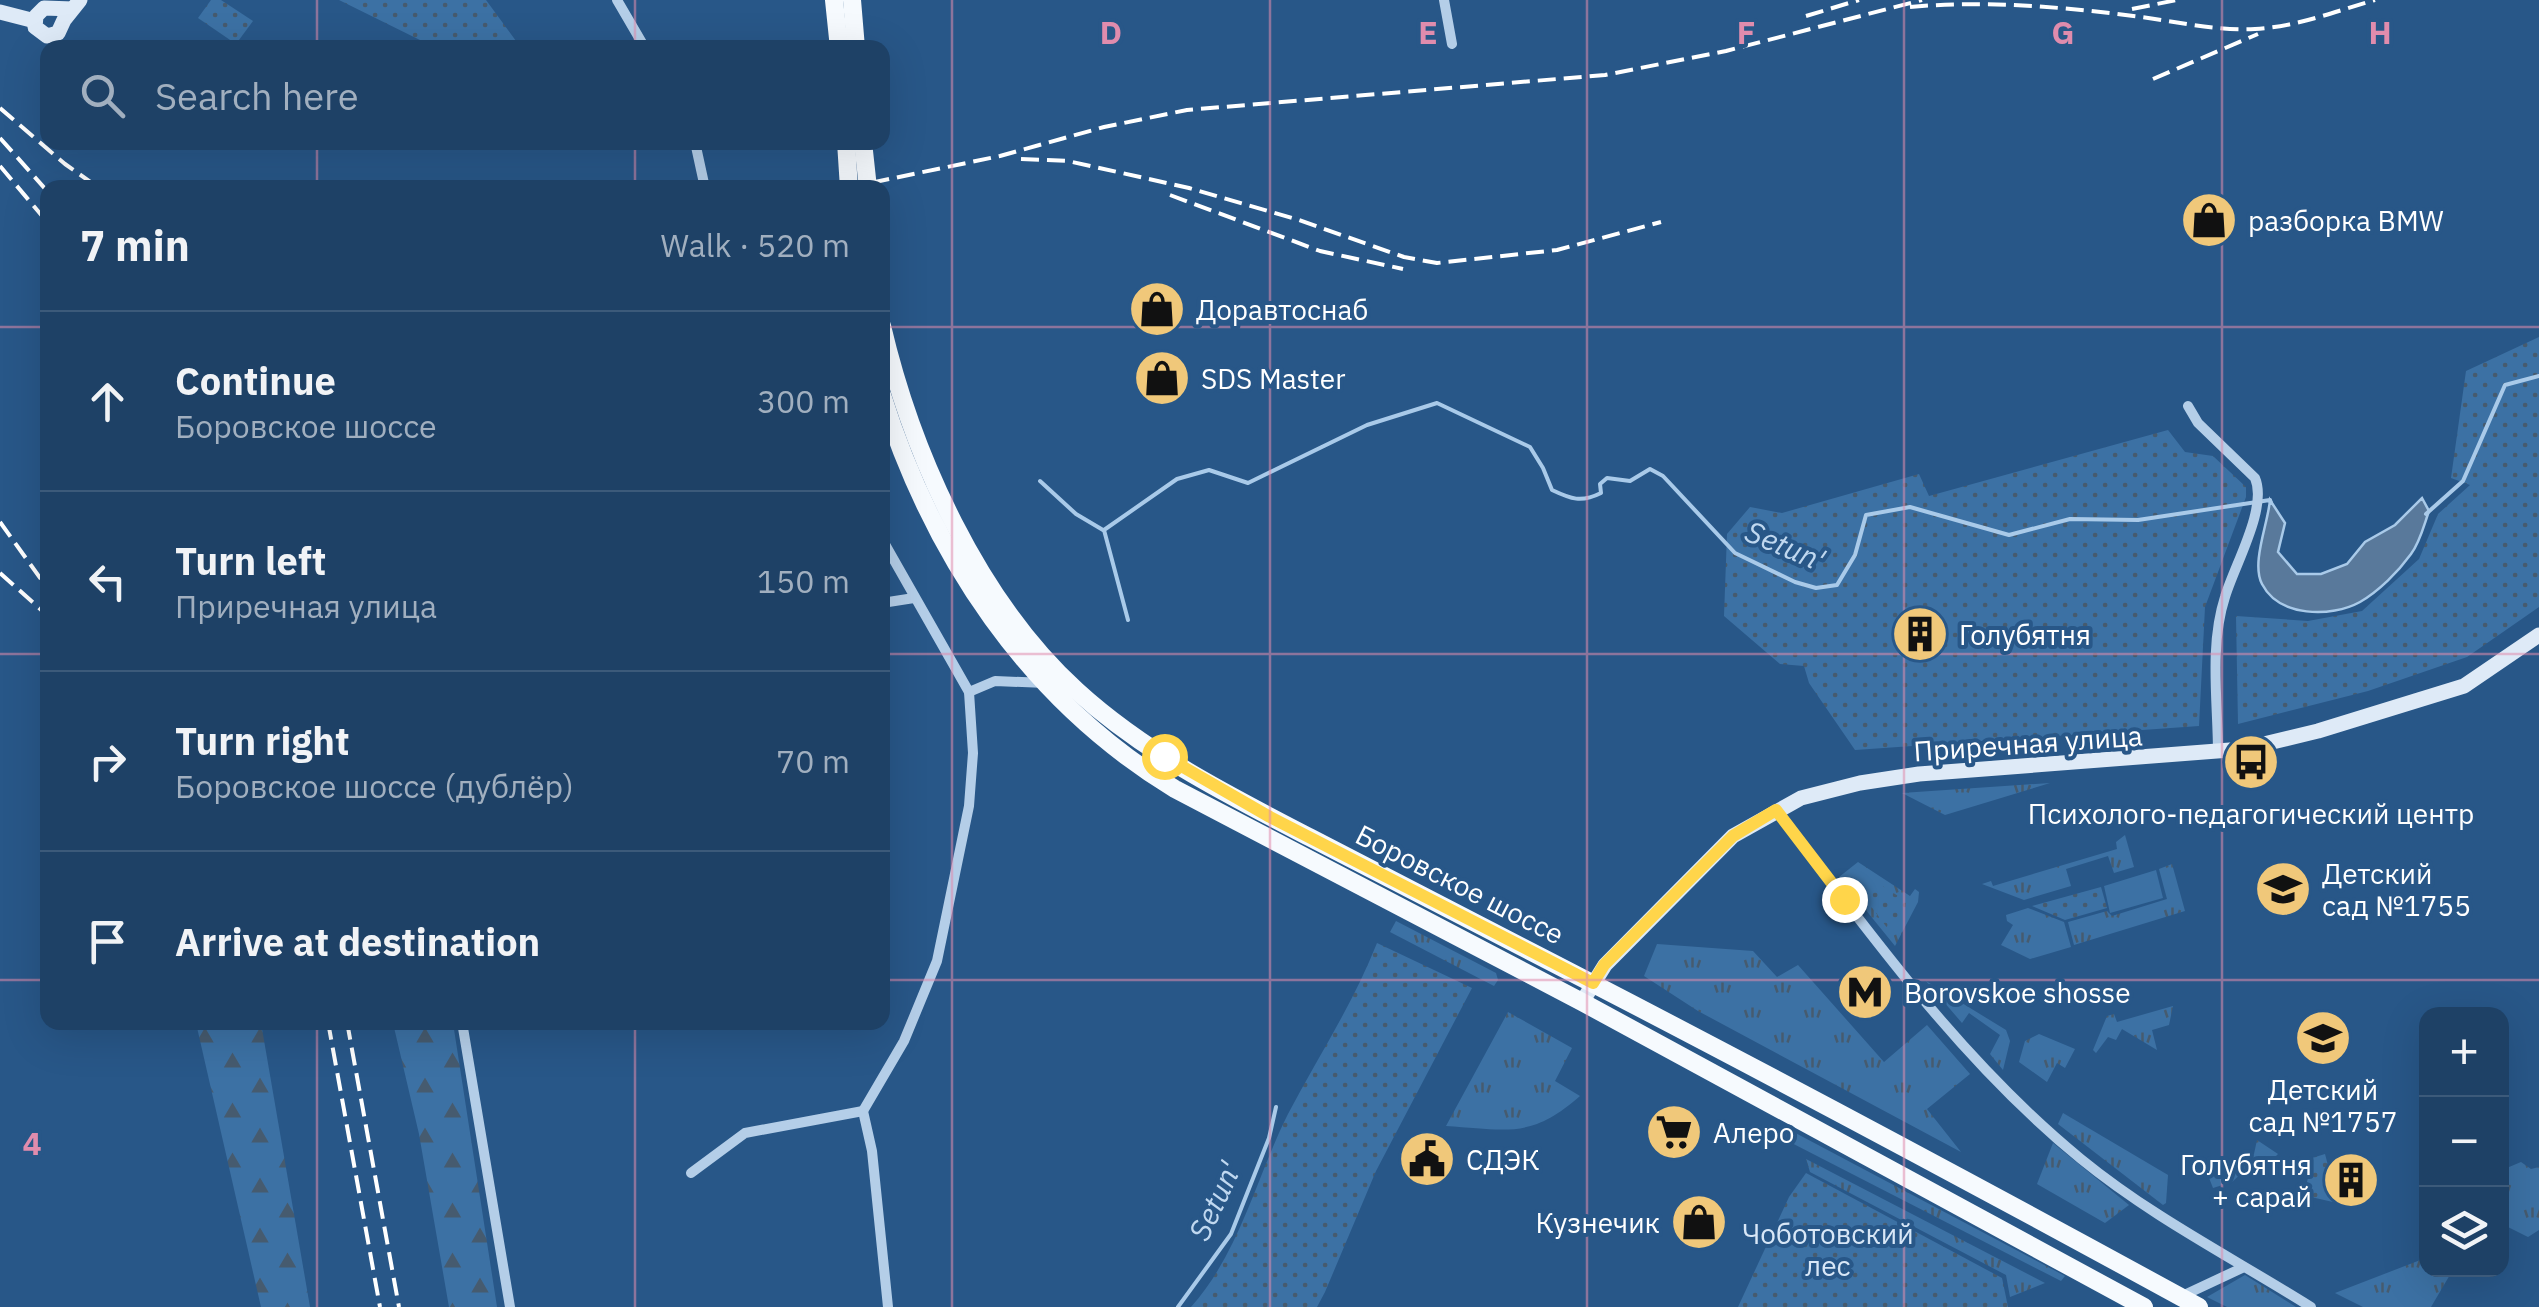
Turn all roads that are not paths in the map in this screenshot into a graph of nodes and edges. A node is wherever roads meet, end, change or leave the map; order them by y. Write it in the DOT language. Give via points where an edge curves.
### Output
graph roads {
  1 [pos="617,0"];
  2 [pos="834,0"];
  3 [pos="852,0"];
  4 [pos="1444,0"];
  5 [pos="68,9"];
  6 [pos="0,12"];
  7 [pos="35,21"];
  8 [pos="641,40"];
  9 [pos="838,40"];
  10 [pos="855,40"];
  11 [pos="1452,44"];
  12 [pos="697,150"];
  13 [pos="847,150"];
  14 [pos="864,150"];
  15 [pos="703,180"];
  16 [pos="848,180"];
  17 [pos="867,180"];
  18 [pos="890,356"];
  19 [pos="2188,406"];
  20 [pos="890,420"];
  21 [pos="890,554"];
  22 [pos="914,598"];
  23 [pos="890,602"];
  24 [pos="2539,635"];
  25 [pos="1046,683"];
  26 [pos="969,692"];
  27 [pos="2218,754"];
  28 [pos="1776,810"];
  29 [pos="1593,983"];
  30 [pos="1582,1002"];
  31 [pos="463,1030"];
  32 [pos="863,1111"];
  33 [pos="691,1173"];
  34 [pos="2242,1268"];
  35 [pos="2180,1297"];
  36 [pos="510,1307"];
  37 [pos="888,1307"];
  38 [pos="2144,1307"];
  39 [pos="2199,1307"];
  40 [pos="2311,1307"];
  1 -- 8 [label="street"];
  2 -- 9 [label="main road"];
  3 -- 10 [label="main road"];
  4 -- 11 [label="street"];
  5 -- 7 [label="street" via="40,10"];
  5 -- 7 [label="street" via="51,36 40,33"];
  6 -- 7 [label="street"];
  12 -- 15 [label="street"];
  13 -- 16 [label="main road"];
  14 -- 17 [label="main road"];
  18 -- 29 [label="main road, Боровское шоссе" via="947,512 1004,604 1075,690 1194,775"];
  19 -- 27 [label="street" via="2255,478 2258,490 2221,612"];
  20 -- 25 [label="main road, Боровское шоссе" via="936,532 997,628"];
  21 -- 22 [label="street"];
  22 -- 23 [label="street"];
  22 -- 26 [label="street"];
  24 -- 27 [label="street, Приречная улица" via="2446,692"];
  25 -- 26 [label="street" via="996,680"];
  25 -- 30 [label="main road, Боровское шоссе" via="1097,732 1175,789"];
  26 -- 32 [label="street" via="970,806 938,960 904,1041"];
  27 -- 28 [label="street, Приречная улица" via="1919,774 1826,790"];
  28 -- 29 [label="street, Приречная улица" via="1733,836"];
  28 -- 34 [label="street" via="1874,938 2005,1090 2082,1160"];
  29 -- 30 [label="street, Приречная улица"];
  29 -- 35 [label="main road, Боровское шоссе"];
  30 -- 38 [label="main road, Боровское шоссе"];
  31 -- 36 [label="street"];
  32 -- 33 [label="street" via="745,1133"];
  32 -- 37 [label="street"];
  34 -- 35 [label="street"];
  34 -- 40 [label="street"];
  35 -- 39 [label="main road, Боровское шоссе"];
}
